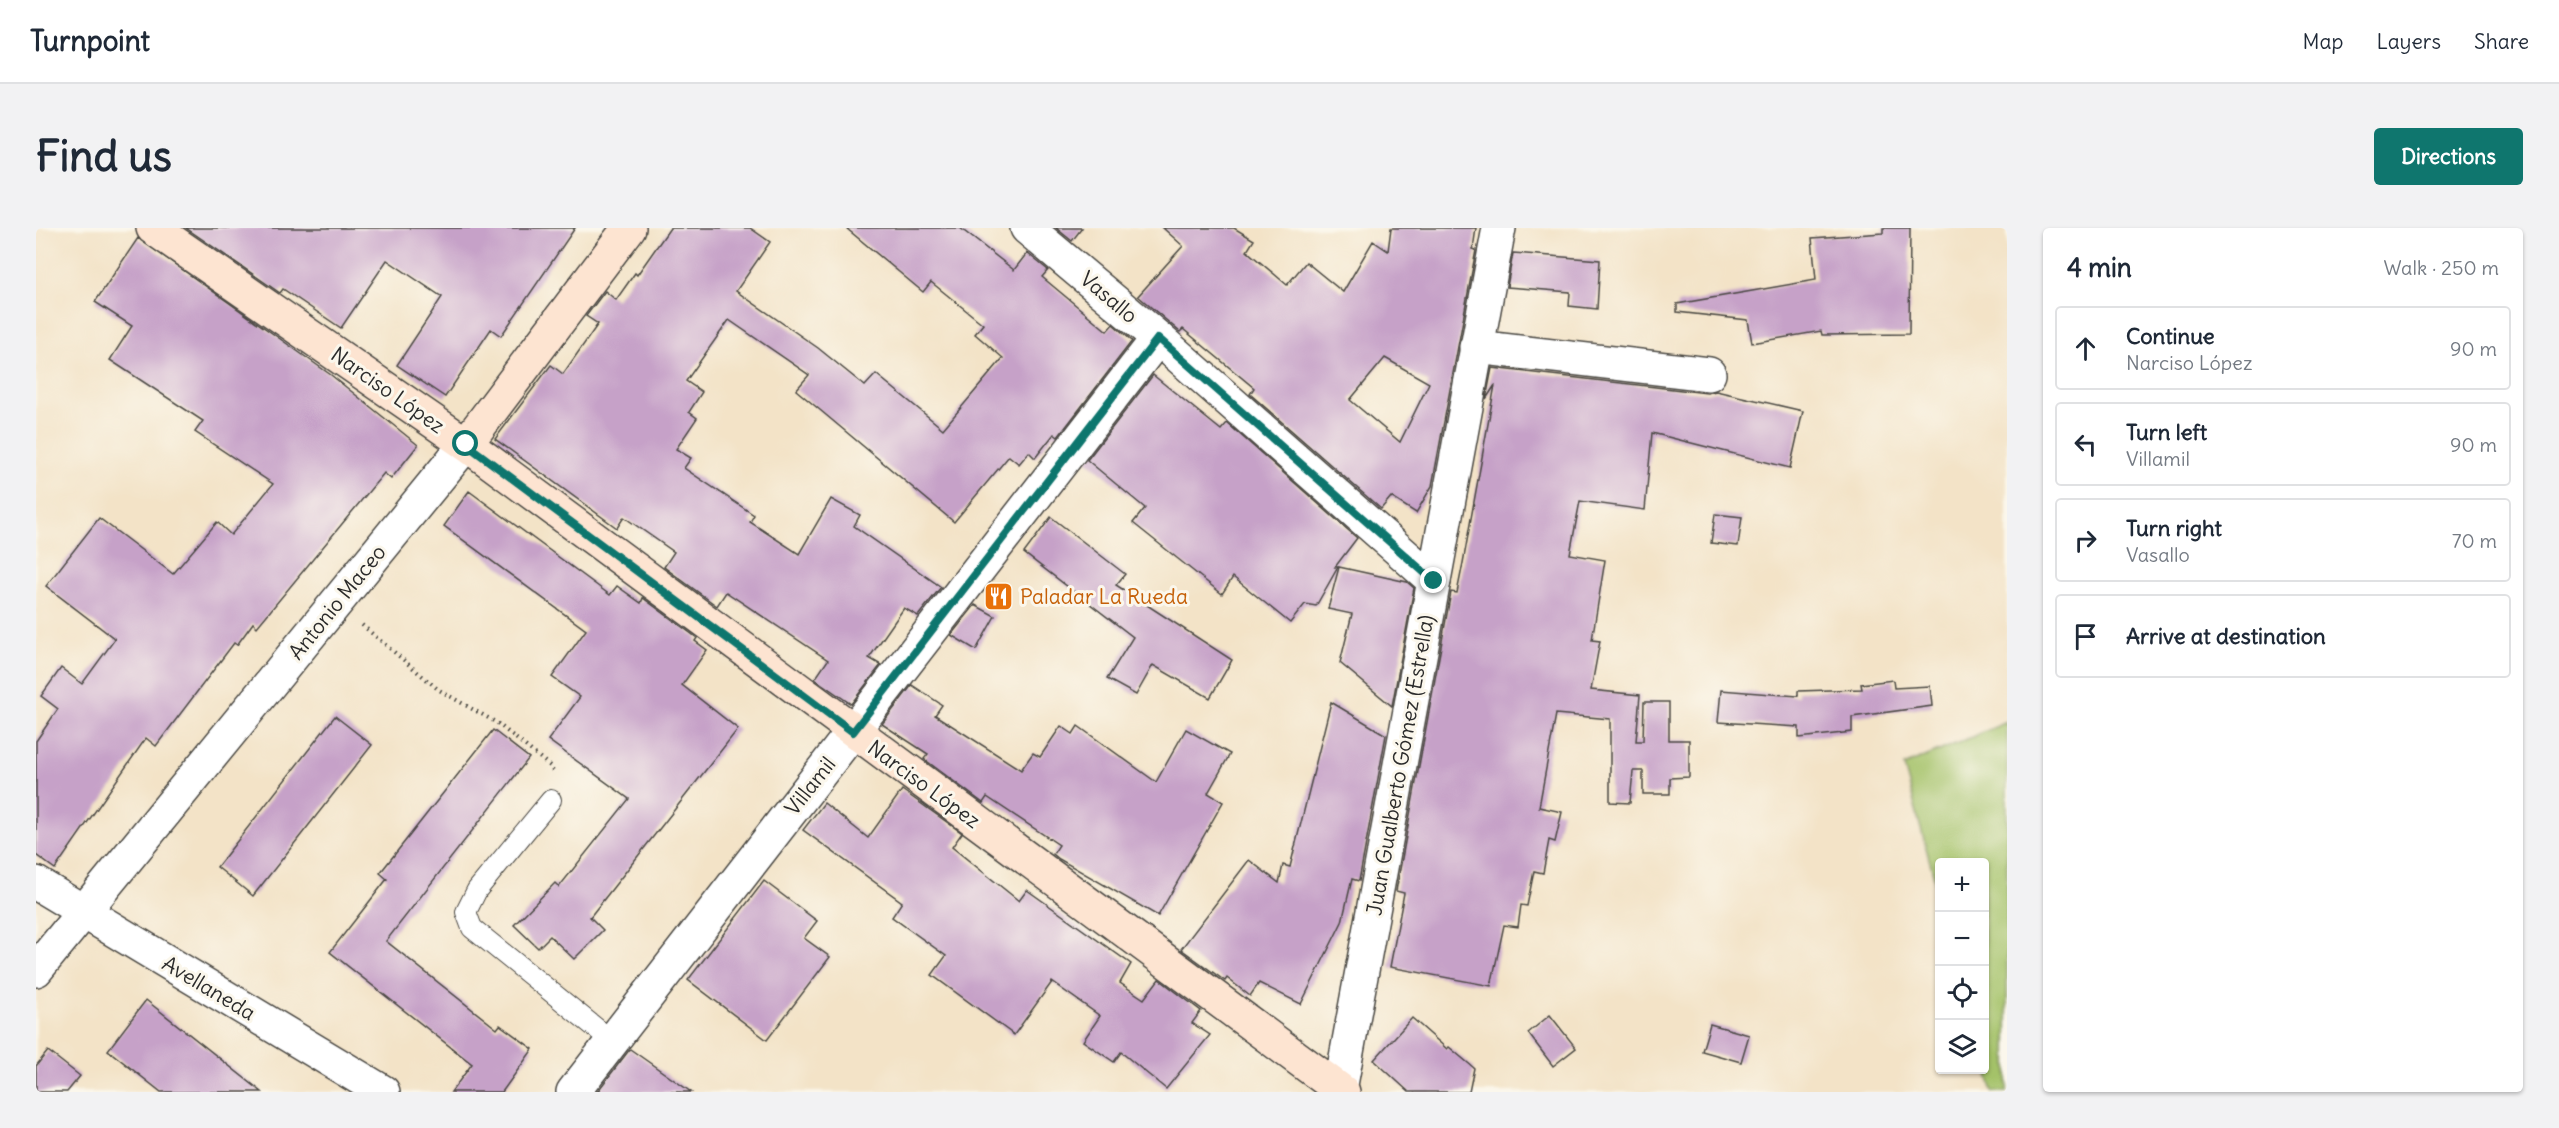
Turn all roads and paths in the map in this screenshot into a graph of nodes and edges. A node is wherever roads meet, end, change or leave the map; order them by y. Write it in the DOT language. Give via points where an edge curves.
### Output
graph roads {
  1 [pos="153,228"];
  2 [pos="629,228"];
  3 [pos="1027,228"];
  4 [pos="1498,228"];
  5 [pos="1158,338"];
  6 [pos="1476,347"];
  7 [pos="1708,374"];
  8 [pos="466,444"];
  9 [pos="1434,581"];
  10 [pos="336,603"];
  11 [pos="853,732"];
  12 [pos="551,800"];
  13 [pos="36,883"];
  14 [pos="83,912"];
  15 [pos="36,970"];
  16 [pos="612,1041"];
  17 [pos="377,1091"];
  18 [pos="1341,1091"];
  19 [pos="573,1092"];
  1 -- 8 [label="street, Narciso López"];
  2 -- 8 [label="street, Antonio Maceo"];
  3 -- 5 [label="street, Vasallo"];
  4 -- 6 [label="street, Juan Gualberto Gómez (Estrella)"];
  5 -- 9 [label="street, Vasallo"];
  5 -- 11 [label="street, Villamil"];
  6 -- 7 [label="street"];
  6 -- 9 [label="street, Juan Gualberto Gómez (Estrella)"];
  8 -- 10 [label="street, Antonio Maceo"];
  8 -- 11 [label="street, Narciso López"];
  9 -- 18 [label="street, Juan Gualberto Gómez (Estrella)"];
  10 -- 12 [label="path" via="439,690 497,723 550,765 557,782"];
  10 -- 14 [label="street, Antonio Maceo"];
  11 -- 16 [label="street, Villamil"];
  11 -- 18 [label="street, Narciso López"];
  12 -- 16 [label="lane" via="477,890 466,912 472,928"];
  13 -- 14 [label="street, Avellaneda"];
  14 -- 15 [label="street, Antonio Maceo"];
  14 -- 17 [label="street, Avellaneda"];
  16 -- 19 [label="street, Villamil"];
}
